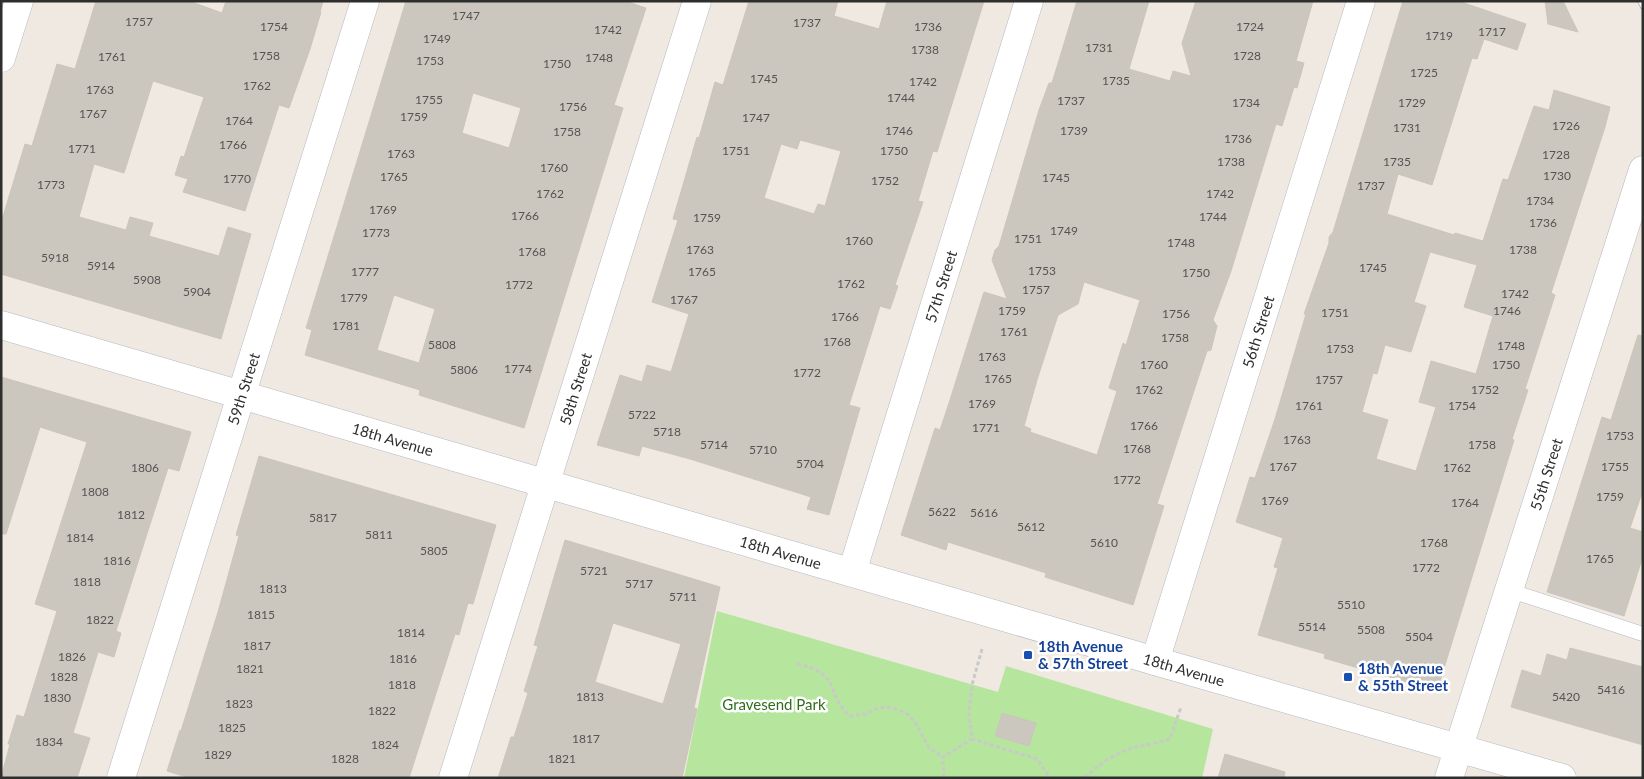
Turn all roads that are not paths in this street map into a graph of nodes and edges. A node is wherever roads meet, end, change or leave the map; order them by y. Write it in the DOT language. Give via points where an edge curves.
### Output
graph roads {
  1 [pos="19,1"];
  2 [pos="365,1"];
  3 [pos="697,1"];
  4 [pos="1029,1"];
  5 [pos="1361,1"];
  6 [pos="1,58"];
  7 [pos="1643,170"];
  8 [pos="1,325"];
  9 [pos="241,394"];
  10 [pos="545,483"];
  11 [pos="852,572"];
  12 [pos="1508,590"];
  13 [pos="1643,634"];
  14 [pos="1154,661"];
  15 [pos="1458,748"];
  16 [pos="121,778"];
  17 [pos="453,778"];
  18 [pos="1449,778"];
  19 [pos="1562,778"];
  1 -- 6 [label="street"];
  2 -- 9 [label="street, 59th Street"];
  3 -- 10 [label="street, 58th Street"];
  4 -- 11 [label="street, 57th Street"];
  5 -- 14 [label="street, 56th Street"];
  7 -- 12 [label="street, 55th Street"];
  8 -- 9 [label="street, 18th Avenue"];
  9 -- 10 [label="street, 18th Avenue"];
  9 -- 16 [label="street, 59th Street"];
  10 -- 11 [label="street, 18th Avenue"];
  10 -- 17 [label="street, 58th Street"];
  11 -- 14 [label="street, 18th Avenue"];
  12 -- 13 [label="lane"];
  12 -- 15 [label="street, 55th Street"];
  14 -- 15 [label="street, 18th Avenue"];
  15 -- 18 [label="street, 55th Street"];
  15 -- 19 [label="street, 18th Avenue"];
}
